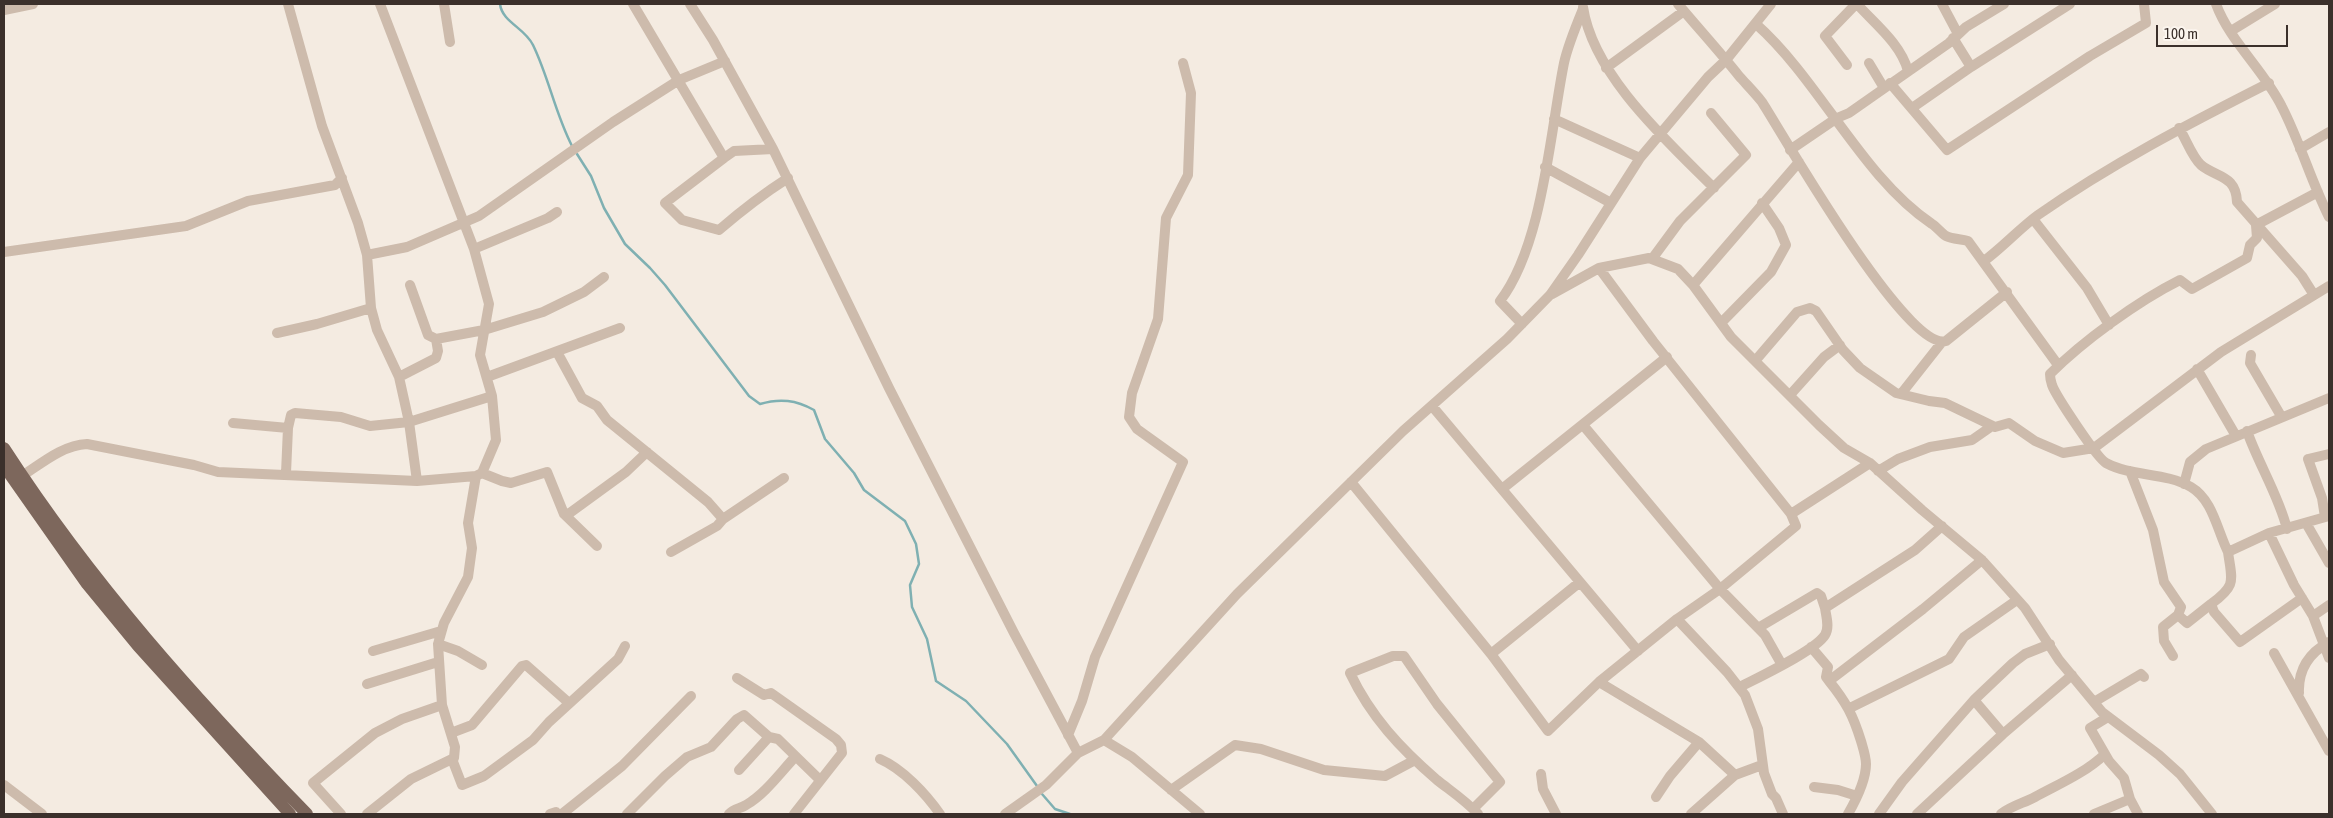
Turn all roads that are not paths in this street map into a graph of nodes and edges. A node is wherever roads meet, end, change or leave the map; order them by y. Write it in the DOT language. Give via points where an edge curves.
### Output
graph roads {
  1 [pos="33,4"];
  2 [pos="288,4"];
  3 [pos="380,4"];
  4 [pos="444,4"];
  5 [pos="634,4"];
  6 [pos="690,4"];
  7 [pos="1771,4"];
  8 [pos="1856,4"];
  9 [pos="1942,4"];
  10 [pos="2004,4"];
  11 [pos="2070,4"];
  12 [pos="2144,4"];
  13 [pos="2216,4"];
  14 [pos="2275,4"];
  15 [pos="1583,6"];
  16 [pos="1681,7"];
  17 [pos="4,10"];
  18 [pos="1756,24"];
  19 [pos="2231,31"];
  20 [pos="1955,36"];
  21 [pos="450,42"];
  22 [pos="1726,60"];
  23 [pos="725,61"];
  24 [pos="1182,63"];
  25 [pos="1868,63"];
  26 [pos="1847,64"];
  27 [pos="1971,67"];
  28 [pos="1606,68"];
  29 [pos="1908,71"];
  30 [pos="679,80"];
  31 [pos="2268,83"];
  32 [pos="1887,86"];
  33 [pos="1912,108"];
  34 [pos="1711,113"];
  35 [pos="1837,118"];
  36 [pos="1554,119"];
  37 [pos="2179,128"];
  38 [pos="2329,132"];
  39 [pos="1659,133"];
  40 [pos="773,149"];
  41 [pos="2300,149"];
  42 [pos="1790,150"];
  43 [pos="724,158"];
  44 [pos="1640,158"];
  45 [pos="1799,162"];
  46 [pos="1545,167"];
  47 [pos="788,178"];
  48 [pos="339,182"];
  49 [pos="1714,188"];
  50 [pos="2318,192"];
  51 [pos="1612,203"];
  52 [pos="1762,203"];
  53 [pos="557,212"];
  54 [pos="2329,217"];
  55 [pos="2033,219"];
  56 [pos="2256,224"];
  57 [pos="464,225"];
  58 [pos="474,249"];
  59 [pos="4,252"];
  60 [pos="367,255"];
  61 [pos="1652,259"];
  62 [pos="1984,261"];
  63 [pos="1599,268"];
  64 [pos="604,277"];
  65 [pos="410,285"];
  66 [pos="1694,285"];
  67 [pos="2329,286"];
  68 [pos="2007,292"];
  69 [pos="1550,295"];
  70 [pos="2314,295"];
  71 [pos="371,308"];
  72 [pos="1721,323"];
  73 [pos="1522,324"];
  74 [pos="2109,325"];
  75 [pos="620,328"];
  76 [pos="484,330"];
  77 [pos="277,333"];
  78 [pos="436,339"];
  79 [pos="1942,342"];
  80 [pos="1840,346"];
  81 [pos="557,352"];
  82 [pos="2251,355"];
  83 [pos="1668,357"];
  84 [pos="1755,361"];
  85 [pos="2058,365"];
  86 [pos="2197,369"];
  87 [pos="399,377"];
  88 [pos="487,377"];
  89 [pos="1901,394"];
  90 [pos="1790,395"];
  91 [pos="492,396"];
  92 [pos="2329,398"];
  93 [pos="1432,406"];
  94 [pos="2281,416"];
  95 [pos="409,422"];
  96 [pos="233,423"];
  97 [pos="1583,425"];
  98 [pos="1992,426"];
  99 [pos="288,428"];
  100 [pos="2247,431"];
  101 [pos="2236,436"];
  102 [pos="4,448"];
  103 [pos="2094,448"];
  104 [pos="647,452"];
  105 [pos="2329,454"];
  106 [pos="1870,463"];
  107 [pos="4,466"];
  108 [pos="1878,471"];
  109 [pos="2130,471"];
  110 [pos="286,473"];
  111 [pos="479,474"];
  112 [pos="22,476"];
  113 [pos="784,478"];
  114 [pos="417,480"];
  115 [pos="1351,482"];
  116 [pos="2184,484"];
  117 [pos="1502,489"];
  118 [pos="1791,514"];
  119 [pos="567,515"];
  120 [pos="2327,517"];
  121 [pos="723,519"];
  122 [pos="2306,523"];
  123 [pos="1942,526"];
  124 [pos="2287,529"];
  125 [pos="2269,533"];
  126 [pos="597,546"];
  127 [pos="671,552"];
  128 [pos="2228,552"];
  129 [pos="1982,560"];
  130 [pos="2329,563"];
  131 [pos="1580,582"];
  132 [pos="1720,589"];
  133 [pos="2302,598"];
  134 [pos="2017,600"];
  135 [pos="2211,604"];
  136 [pos="2329,605"];
  137 [pos="1825,608"];
  138 [pos="2178,614"];
  139 [pos="2313,616"];
  140 [pos="1677,620"];
  141 [pos="1758,628"];
  142 [pos="441,632"];
  143 [pos="2326,643"];
  144 [pos="438,644"];
  145 [pos="2050,644"];
  146 [pos="625,646"];
  147 [pos="1811,647"];
  148 [pos="373,651"];
  149 [pos="1638,651"];
  150 [pos="2274,653"];
  151 [pos="1491,654"];
  152 [pos="2173,656"];
  153 [pos="2329,658"];
  154 [pos="438,662"];
  155 [pos="482,665"];
  156 [pos="1782,665"];
  157 [pos="2072,675"];
  158 [pos="737,678"];
  159 [pos="2144,678"];
  160 [pos="1828,681"];
  161 [pos="1599,682"];
  162 [pos="367,684"];
  163 [pos="1740,688"];
  164 [pos="2299,695"];
  165 [pos="691,696"];
  166 [pos="1974,700"];
  167 [pos="2094,702"];
  168 [pos="569,703"];
  169 [pos="442,705"];
  170 [pos="1850,708"];
  171 [pos="2108,716"];
  172 [pos="451,733"];
  173 [pos="2003,734"];
  174 [pos="1068,735"];
  175 [pos="769,737"];
  176 [pos="1104,740"];
  177 [pos="1699,742"];
  178 [pos="2329,751"];
  179 [pos="1078,754"];
  180 [pos="2105,754"];
  181 [pos="795,757"];
  182 [pos="452,759"];
  183 [pos="880,759"];
  184 [pos="1415,760"];
  185 [pos="1762,765"];
  186 [pos="738,770"];
  187 [pos="1541,774"];
  188 [pos="1735,775"];
  189 [pos="820,780"];
  190 [pos="4,785"];
  191 [pos="1814,788"];
  192 [pos="1172,790"];
  193 [pos="1656,796"];
  194 [pos="1857,796"];
  195 [pos="2130,799"];
  196 [pos="2108,811"];
  197 [pos="1476,812"];
  198 [pos="42,814"];
  199 [pos="290,814"];
  200 [pos="307,814"];
  201 [pos="341,814"];
  202 [pos="367,814"];
  203 [pos="550,814"];
  204 [pos="557,814"];
  205 [pos="562,814"];
  206 [pos="627,814"];
  207 [pos="729,814"];
  208 [pos="794,814"];
  209 [pos="940,814"];
  210 [pos="1005,814"];
  211 [pos="1200,814"];
  212 [pos="1556,814"];
  213 [pos="1691,814"];
  214 [pos="1783,814"];
  215 [pos="1848,814"];
  216 [pos="1880,814"];
  217 [pos="1917,814"];
  218 [pos="2001,814"];
  219 [pos="2094,814"];
  220 [pos="2138,814"];
  221 [pos="2212,814"];
  1 -- 17 [label="street"];
  2 -- 48 [label="street"];
  3 -- 57 [label="street"];
  4 -- 21 [label="street"];
  5 -- 30 [label="street"];
  6 -- 23 [label="street"];
  7 -- 18 [label="street"];
  8 -- 26 [label="street" via="1825,36"];
  8 -- 29 [label="street" via="1891,40 1906,61"];
  9 -- 20 [label="street"];
  10 -- 20 [label="street"];
  11 -- 27 [label="street"];
  12 -- 33 [label="street" via="2146,23 1947,150"];
  13 -- 19 [label="street"];
  14 -- 19 [label="street"];
  15 -- 28 [label="street" via="1594,46"];
  15 -- 36 [label="street" via="1564,61"];
  16 -- 22 [label="street"];
  16 -- 28 [label="street"];
  18 -- 22 [label="street"];
  18 -- 35 [label="street" via="1788,57"];
  19 -- 31 [label="street"];
  20 -- 27 [label="street"];
  20 -- 29 [label="street"];
  22 -- 39 [label="street"];
  22 -- 42 [label="street" via="1761,102"];
  23 -- 30 [label="street"];
  23 -- 40 [label="street"];
  24 -- 174 [label="street" via="1191,93 1188,175 1166,218 1158,319 1132,393 1128,417 1137,429 1183,462 1095,657"];
  25 -- 32 [label="street"];
  27 -- 33 [label="street"];
  28 -- 39 [label="street"];
  29 -- 32 [label="street"];
  30 -- 43 [label="street"];
  30 -- 57 [label="street"];
  31 -- 37 [label="street"];
  31 -- 41 [label="street" via="2282,106"];
  32 -- 33 [label="street"];
  32 -- 35 [label="street"];
  34 -- 49 [label="street" via="1746,154"];
  35 -- 42 [label="street"];
  35 -- 62 [label="street" via="1876,170 1920,217 1947,237 1968,241"];
  36 -- 44 [label="street"];
  36 -- 46 [label="street"];
  37 -- 55 [label="street"];
  37 -- 56 [label="street" via="2201,165 2226,178 2237,193 2237,202"];
  38 -- 41 [label="street"];
  39 -- 44 [label="street"];
  39 -- 49 [label="street"];
  40 -- 43 [label="street" via="734,151"];
  40 -- 47 [label="street"];
  41 -- 50 [label="street"];
  42 -- 45 [label="street"];
  43 -- 47 [label="street" via="665,203 682,220 719,230 741,210 749,208 759,196"];
  44 -- 51 [label="street"];
  45 -- 52 [label="street"];
  45 -- 79 [label="street" via="1885,292 1908,319 1932,340"];
  46 -- 51 [label="street"];
  46 -- 73 [label="street" via="1528,246 1500,301"];
  47 -- 174 [label="street" via="890,388"];
  48 -- 59 [label="street" via="248,201 186,226"];
  48 -- 60 [label="street" via="349,198"];
  49 -- 61 [label="street" via="1680,221"];
  50 -- 54 [label="street"];
  50 -- 56 [label="street"];
  51 -- 69 [label="street"];
  52 -- 66 [label="street"];
  52 -- 72 [label="street" via="1786,245 1771,272"];
  53 -- 58 [label="street"];
  55 -- 62 [label="street"];
  55 -- 74 [label="street" via="2087,288"];
  56 -- 70 [label="street" via="2302,276"];
  56 -- 74 [label="street" via="2257,238 2250,246 2247,258 2192,288 2180,280 2154,293"];
  57 -- 58 [label="street"];
  57 -- 60 [label="street" via="407,247"];
  58 -- 76 [label="street" via="489,304"];
  60 -- 71 [label="street"];
  61 -- 63 [label="street"];
  61 -- 66 [label="street" via="1678,269"];
  62 -- 68 [label="street"];
  63 -- 69 [label="street"];
  63 -- 83 [label="street"];
  64 -- 76 [label="street" via="584,292 543,312"];
  65 -- 78 [label="street" via="428,336"];
  66 -- 72 [label="street"];
  67 -- 70 [label="street"];
  68 -- 79 [label="street"];
  68 -- 85 [label="street"];
  69 -- 73 [label="street"];
  70 -- 86 [label="street"];
  71 -- 77 [label="street"];
  71 -- 87 [label="street" via="377,330"];
  72 -- 84 [label="street"];
  73 -- 93 [label="street"];
  74 -- 85 [label="street"];
  75 -- 81 [label="street"];
  76 -- 78 [label="street"];
  76 -- 88 [label="street" via="480,356"];
  78 -- 87 [label="street" via="436,358"];
  79 -- 89 [label="street"];
  80 -- 84 [label="street" via="1816,311 1805,308 1797,312"];
  80 -- 89 [label="street" via="1860,368"];
  80 -- 90 [label="street" via="1824,357"];
  81 -- 88 [label="street"];
  81 -- 104 [label="street" via="582,398 597,406 607,420"];
  82 -- 94 [label="street" via="2250,363"];
  83 -- 97 [label="street"];
  83 -- 118 [label="street"];
  84 -- 90 [label="street"];
  85 -- 103 [label="street" via="2050,374 2051,384"];
  86 -- 101 [label="street"];
  86 -- 103 [label="street"];
  87 -- 95 [label="street"];
  88 -- 91 [label="street"];
  89 -- 98 [label="street" via="1946,403"];
  90 -- 106 [label="street" via="1844,448"];
  91 -- 95 [label="street"];
  91 -- 111 [label="street" via="496,440"];
  92 -- 94 [label="street" via="2307,409"];
  93 -- 115 [label="street"];
  93 -- 117 [label="street"];
  94 -- 100 [label="street"];
  95 -- 99 [label="street" via="370,426 341,417 295,413 291,415"];
  95 -- 114 [label="street"];
  96 -- 99 [label="street"];
  97 -- 117 [label="street"];
  97 -- 132 [label="street"];
  98 -- 103 [label="street" via="2009,423 2035,441 2063,453"];
  98 -- 108 [label="street" via="1972,440 1930,447 1898,459"];
  99 -- 110 [label="street"];
  100 -- 101 [label="street"];
  100 -- 124 [label="street"];
  101 -- 116 [label="street" via="2195,457 2190,462"];
  102 -- 112 [label="main road"];
  103 -- 109 [label="street" via="2105,463"];
  104 -- 119 [label="street" via="626,472"];
  104 -- 121 [label="street" via="708,502"];
  105 -- 120 [label="street" via="2308,459"];
  106 -- 108 [label="street"];
  106 -- 118 [label="street"];
  107 -- 199 [label="main road" via="87,584 138,646"];
  108 -- 123 [label="street"];
  109 -- 116 [label="street" via="2164,476"];
  109 -- 138 [label="street" via="2153,530 2164,582 2181,607"];
  110 -- 112 [label="street" via="218,472 77,444"];
  110 -- 114 [label="street"];
  111 -- 114 [label="street"];
  111 -- 119 [label="street" via="511,483 547,472"];
  111 -- 142 [label="street" via="468,523 472,548 468,577"];
  112 -- 200 [label="main road" via="104,589 215,719"];
  113 -- 121 [label="street"];
  115 -- 151 [label="street"];
  115 -- 176 [label="street" via="1209,623"];
  116 -- 128 [label="street" via="2206,501"];
  117 -- 131 [label="street"];
  118 -- 132 [label="street" via="1796,526"];
  119 -- 126 [label="street"];
  120 -- 122 [label="street"];
  121 -- 127 [label="street" via="717,526"];
  122 -- 124 [label="street"];
  122 -- 130 [label="street"];
  123 -- 129 [label="street"];
  123 -- 137 [label="street" via="1915,550"];
  124 -- 125 [label="street"];
  125 -- 128 [label="street"];
  125 -- 133 [label="street"];
  128 -- 135 [label="street" via="2232,582 2228,592"];
  129 -- 134 [label="street"];
  129 -- 160 [label="street"];
  131 -- 149 [label="street"];
  131 -- 151 [label="street"];
  132 -- 140 [label="street"];
  132 -- 141 [label="street"];
  133 -- 135 [label="street" via="2240,642"];
  133 -- 139 [label="street"];
  134 -- 145 [label="street"];
  134 -- 170 [label="street" via="1964,637 1948,659"];
  135 -- 138 [label="street" via="2187,623"];
  136 -- 139 [label="street"];
  137 -- 141 [label="street" via="1817,593"];
  137 -- 147 [label="street" via="1826,634"];
  138 -- 152 [label="street" via="2163,627 2164,641"];
  139 -- 143 [label="street"];
  140 -- 149 [label="street"];
  140 -- 163 [label="street"];
  141 -- 156 [label="street"];
  142 -- 144 [label="street"];
  142 -- 148 [label="street"];
  143 -- 153 [label="street"];
  143 -- 164 [label="street" via="2306,662 2298,678"];
  144 -- 154 [label="street"];
  144 -- 155 [label="street"];
  145 -- 157 [label="street"];
  145 -- 166 [label="street" via="2013,663"];
  146 -- 168 [label="street" via="618,659"];
  147 -- 156 [label="street"];
  147 -- 160 [label="street" via="1828,667"];
  149 -- 161 [label="street"];
  150 -- 164 [label="street"];
  151 -- 161 [label="street" via="1548,731"];
  154 -- 162 [label="street"];
  154 -- 169 [label="street"];
  156 -- 163 [label="street"];
  157 -- 167 [label="street"];
  157 -- 173 [label="street"];
  158 -- 189 [label="street" via="764,695 771,693 841,745 842,752"];
  159 -- 167 [label="street" via="2141,674"];
  160 -- 170 [label="street"];
  161 -- 177 [label="street"];
  163 -- 185 [label="street" via="1758,729"];
  164 -- 178 [label="street"];
  165 -- 205 [label="street" via="622,766"];
  166 -- 173 [label="street"];
  166 -- 216 [label="street" via="1902,782"];
  167 -- 171 [label="street"];
  168 -- 172 [label="street" via="526,665 522,666 472,725"];
  168 -- 182 [label="street" via="533,740 473,782 460,784"];
  169 -- 172 [label="street"];
  169 -- 201 [label="street" via="374,732 313,783"];
  170 -- 194 [label="street" via="1866,763"];
  171 -- 180 [label="street" via="2090,728"];
  171 -- 221 [label="street" via="2159,754"];
  172 -- 182 [label="street" via="456,753"];
  173 -- 217 [label="street"];
  174 -- 179 [label="street"];
  175 -- 181 [label="street" via="778,739"];
  175 -- 186 [label="street"];
  175 -- 206 [label="street" via="744,715 740,716 711,747 687,757"];
  176 -- 179 [label="street"];
  176 -- 192 [label="street" via="1132,757"];
  177 -- 188 [label="street"];
  177 -- 193 [label="street"];
  179 -- 210 [label="street" via="1046,785"];
  180 -- 195 [label="street" via="2124,778"];
  180 -- 218 [label="street" via="2092,767"];
  181 -- 189 [label="street"];
  181 -- 207 [label="street" via="762,792"];
  182 -- 202 [label="street" via="411,779"];
  183 -- 209 [label="street" via="889,763 930,800"];
  184 -- 192 [label="street" via="1385,776 1324,770 1235,745"];
  184 -- 197 [label="street"];
  184 -- 197 [label="street" via="1384,730 1350,674 1393,656 1404,656 1437,704 1500,782"];
  185 -- 188 [label="street"];
  185 -- 214 [label="street"];
  187 -- 212 [label="street" via="1543,790"];
  188 -- 213 [label="street"];
  189 -- 208 [label="street"];
  190 -- 198 [label="street"];
  191 -- 194 [label="street"];
  192 -- 211 [label="street"];
  194 -- 215 [label="street"];
  195 -- 196 [label="street"];
  195 -- 220 [label="street"];
  196 -- 219 [label="street"];
  203 -- 204 [label="street"];
}
